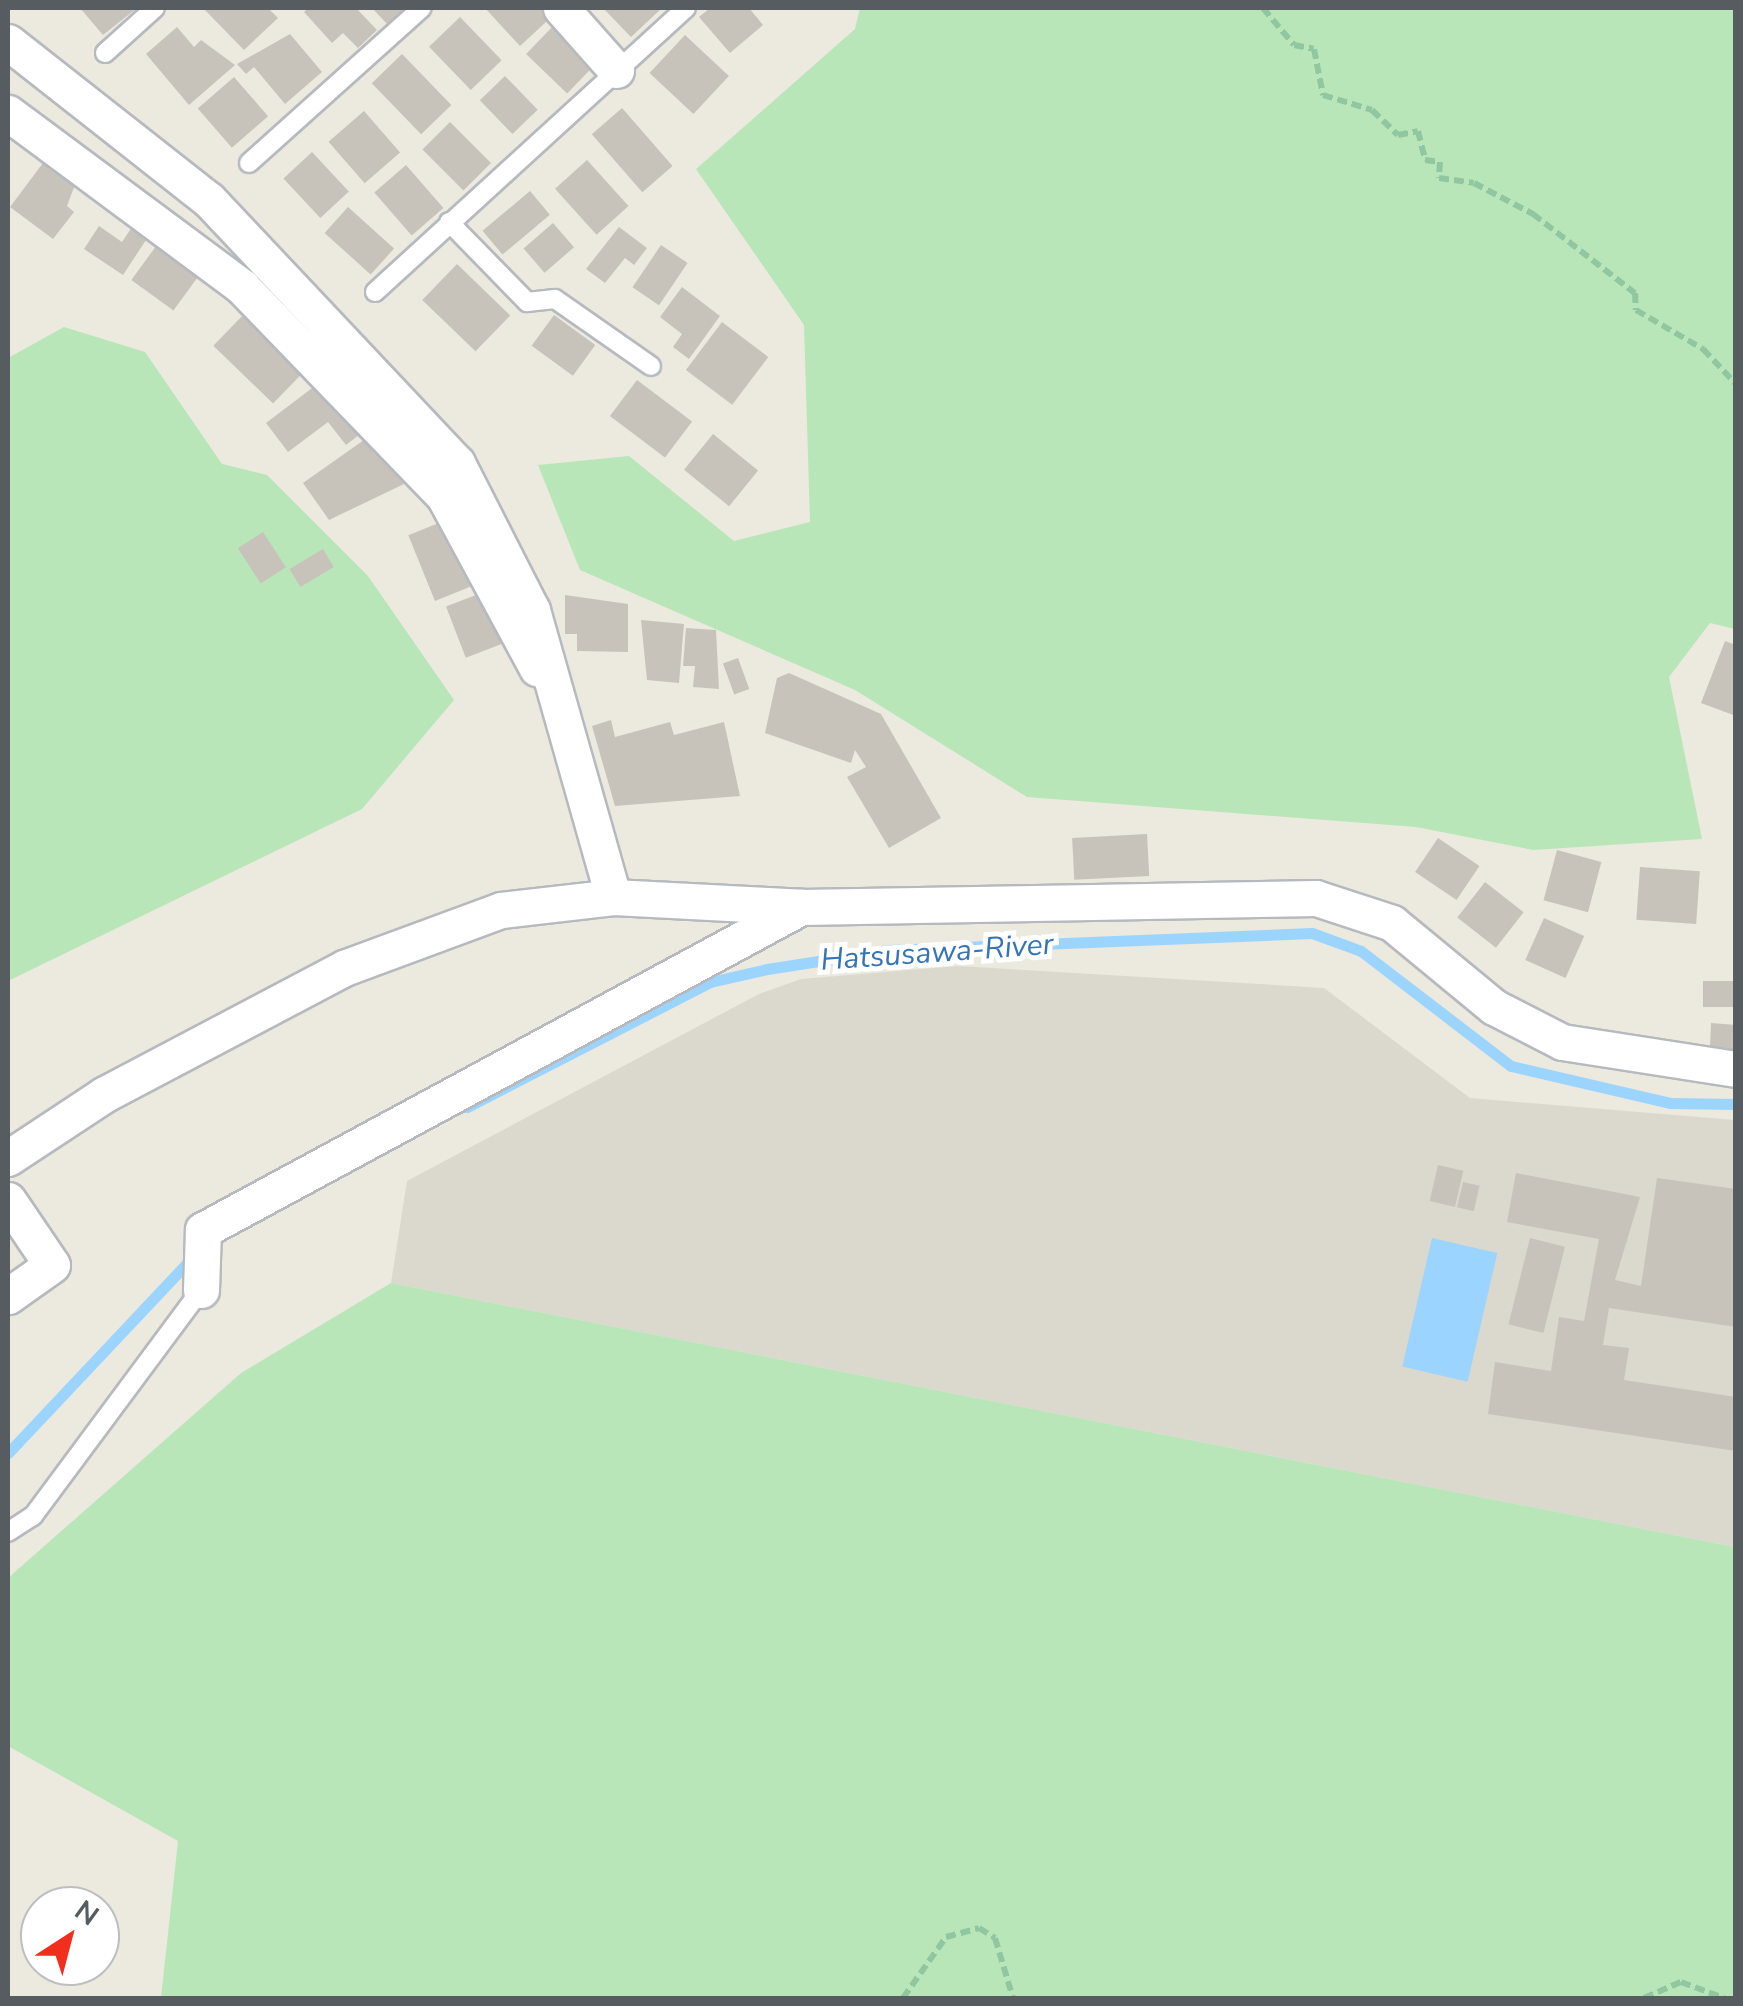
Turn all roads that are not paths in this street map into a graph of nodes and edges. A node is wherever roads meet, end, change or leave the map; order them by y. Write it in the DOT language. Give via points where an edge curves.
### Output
graph roads {
  1 [pos="155,8"];
  2 [pos="422,8"];
  3 [pos="561,8"];
  4 [pos="686,8"];
  5 [pos="8,42"];
  6 [pos="105,53"];
  7 [pos="616,70"];
  8 [pos="8,113"];
  9 [pos="249,164"];
  10 [pos="449,222"];
  11 [pos="375,292"];
  12 [pos="651,366"];
  13 [pos="552,690"];
  14 [pos="613,897"];
  15 [pos="801,907"];
  16 [pos="1736,1069"];
  17 [pos="8,1158"];
  18 [pos="8,1200"];
  19 [pos="201,1290"];
  20 [pos="8,1296"];
  21 [pos="8,1532"];
  1 -- 6 [label="lane"];
  2 -- 9 [label="lane"];
  3 -- 7 [label="street"];
  4 -- 7 [label="lane"];
  5 -- 13 [label="street" via="209,200 457,463 532,610"];
  7 -- 10 [label="lane"];
  8 -- 13 [label="street" via="242,286 444,496 516,638"];
  10 -- 11 [label="lane"];
  10 -- 12 [label="lane" via="527,302 555,299"];
  13 -- 14 [label="street"];
  14 -- 15 [label="street"];
  14 -- 17 [label="street" via="501,910 344,968 105,1094"];
  15 -- 16 [label="street" via="1278,898 1354,905 1392,924 1494,1007 1562,1042"];
  15 -- 19 [label="street" via="203,1230"];
  18 -- 20 [label="street" via="52,1264"];
  19 -- 21 [label="lane" via="33,1516"];
}
